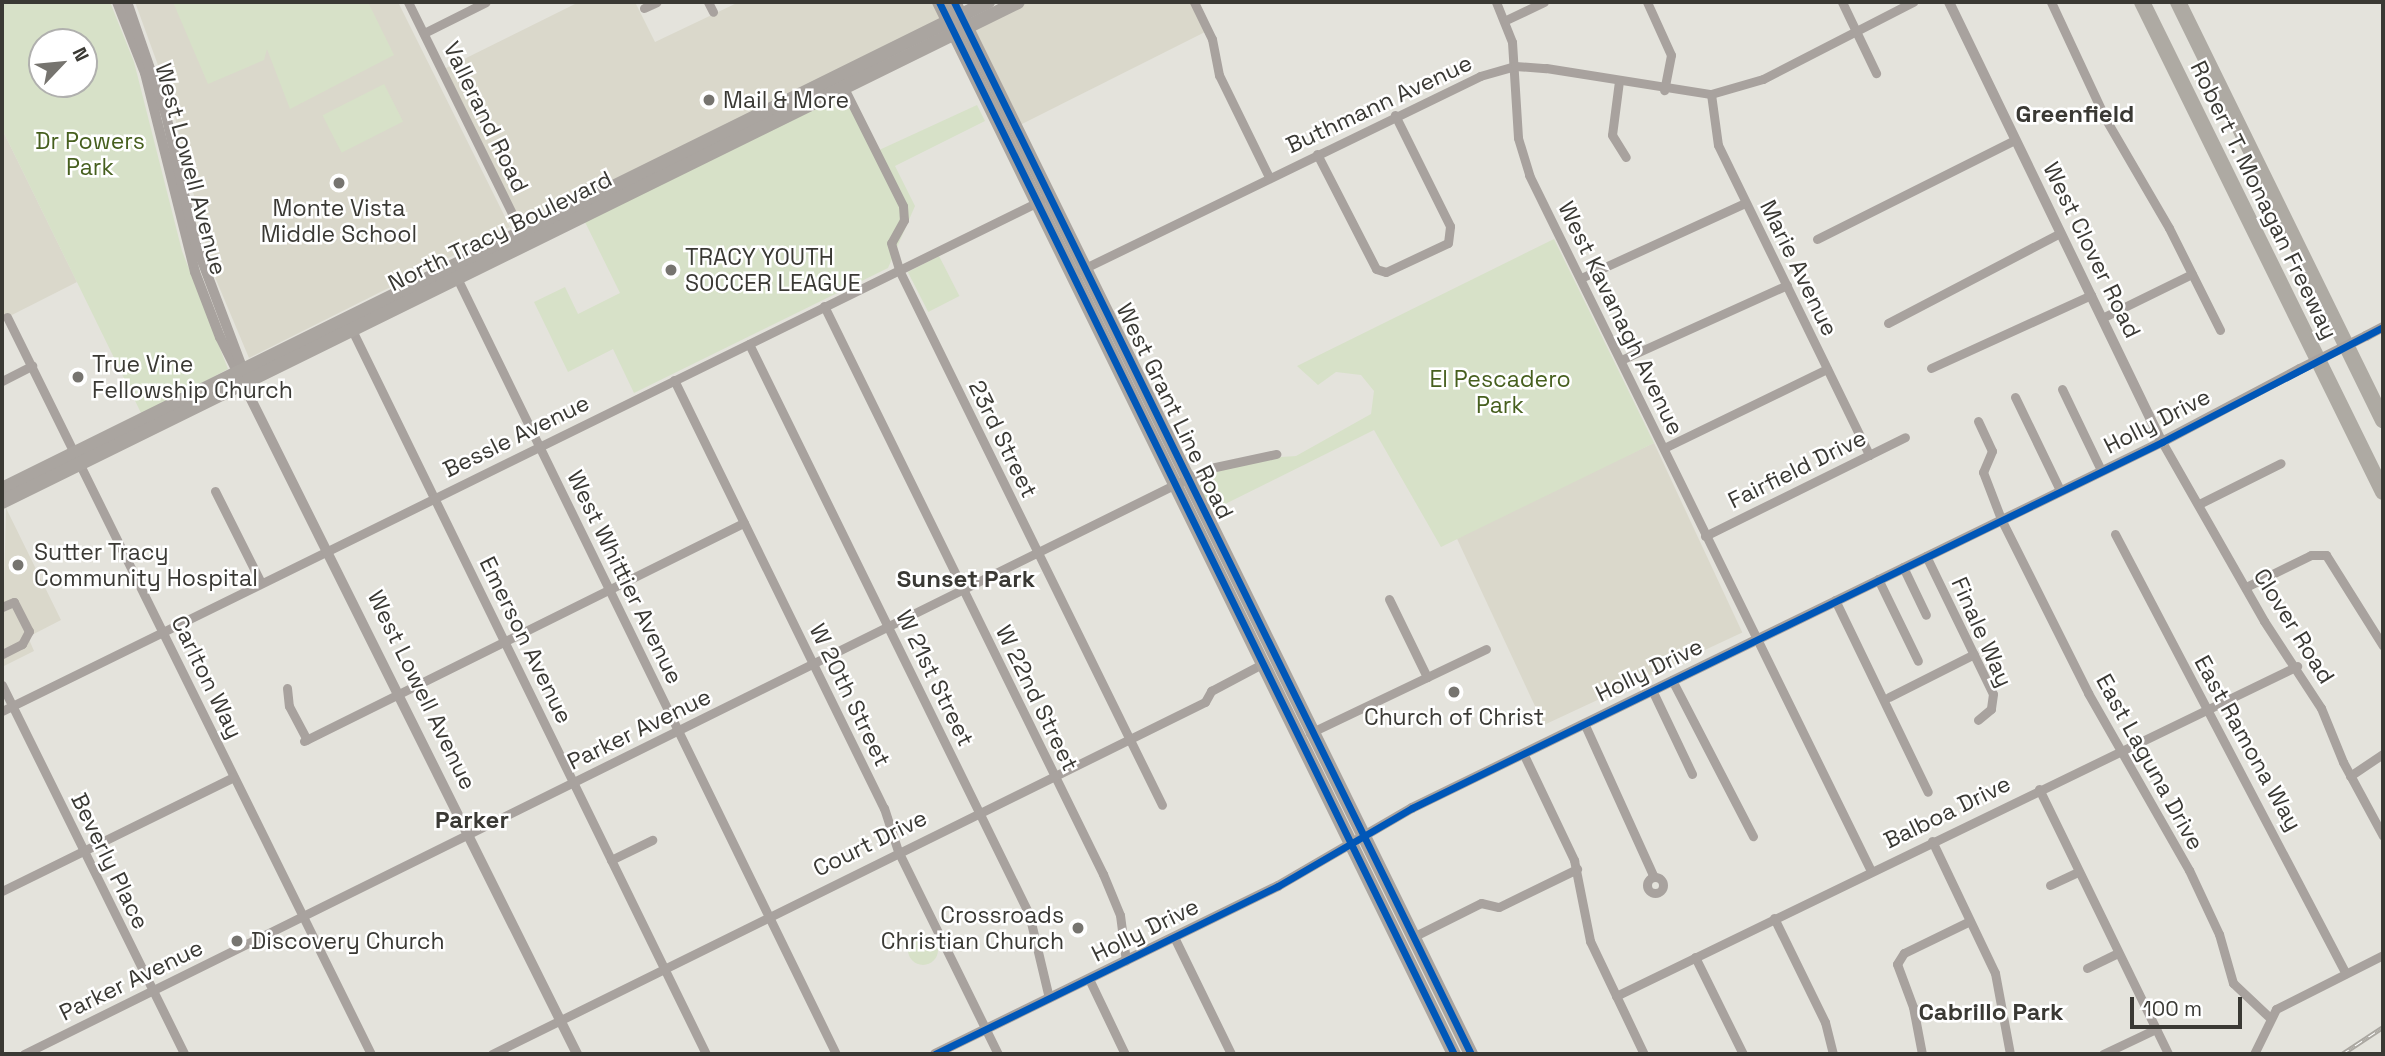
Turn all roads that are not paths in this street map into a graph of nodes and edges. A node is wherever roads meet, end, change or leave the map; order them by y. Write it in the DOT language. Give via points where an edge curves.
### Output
graph roads {
  1 [pos="117,2"];
  2 [pos="127,2"];
  3 [pos="408,2"];
  4 [pos="486,2"];
  5 [pos="657,2"];
  6 [pos="708,2"];
  7 [pos="939,2"];
  8 [pos="988,2"];
  9 [pos="1018,2"];
  10 [pos="1194,2"];
  11 [pos="1496,2"];
  12 [pos="1544,2"];
  13 [pos="1647,2"];
  14 [pos="1842,2"];
  15 [pos="1913,2"];
  16 [pos="1949,2"];
  17 [pos="2051,2"];
  18 [pos="2133,2"];
  19 [pos="2142,2"];
  20 [pos="2178,2"];
  21 [pos="2187,2"];
  22 [pos="643,8"];
  23 [pos="713,12"];
  24 [pos="956,19"];
  25 [pos="1506,20"];
  26 [pos="1855,30"];
  27 [pos="424,33"];
  28 [pos="2168,56"];
  29 [pos="873,58"];
  30 [pos="1515,66"];
  31 [pos="1876,73"];
  32 [pos="1619,81"];
  33 [pos="2218,84"];
  34 [pos="843,88"];
  35 [pos="1664,90"];
  36 [pos="1712,94"];
  37 [pos="1395,115"];
  38 [pos="2015,140"];
  39 [pos="1317,153"];
  40 [pos="1626,157"];
  41 [pos="1269,177"];
  42 [pos="1042,200"];
  43 [pos="1745,202"];
  44 [pos="2060,233"];
  45 [pos="524,238"];
  46 [pos="1817,239"];
  47 [pos="899,270"];
  48 [pos="454,272"];
  49 [pos="1078,272"];
  50 [pos="2192,274"];
  51 [pos="1581,278"];
  52 [pos="1787,285"];
  53 [pos="2091,295"];
  54 [pos="824,306"];
  55 [pos="8,317"];
  56 [pos="2102,318"];
  57 [pos="1888,323"];
  58 [pos="349,324"];
  59 [pos="2383,327"];
  60 [pos="2220,330"];
  61 [pos="749,344"];
  62 [pos="1621,360"];
  63 [pos="32,366"];
  64 [pos="1931,368"];
  65 [pos="1827,369"];
  66 [pos="243,374"];
  67 [pos="674,380"];
  68 [pos="2,381"];
  69 [pos="2062,389"];
  70 [pos="2015,397"];
  71 [pos="1978,421"];
  72 [pos="2383,421"];
  73 [pos="1905,437"];
  74 [pos="2162,442"];
  75 [pos="540,446"];
  76 [pos="1664,449"];
  77 [pos="1276,454"];
  78 [pos="1869,455"];
  79 [pos="78,458"];
  80 [pos="2281,464"];
  81 [pos="2101,470"];
  82 [pos="1182,484"];
  83 [pos="2,489"];
  84 [pos="2060,490"];
  85 [pos="215,491"];
  86 [pos="2383,492"];
  87 [pos="435,498"];
  88 [pos="2,502"];
  89 [pos="2202,503"];
  90 [pos="2001,519"];
  91 [pos="744,523"];
  92 [pos="2115,534"];
  93 [pos="1705,536"];
  94 [pos="330,550"];
  95 [pos="1038,555"];
  96 [pos="1926,556"];
  97 [pos="1903,567"];
  98 [pos="1878,579"];
  99 [pos="261,583"];
  100 [pos="2246,587"];
  101 [pos="610,590"];
  102 [pos="964,591"];
  103 [pos="1389,599"];
  104 [pos="1835,600"];
  105 [pos="2,607"];
  106 [pos="1926,615"];
  107 [pos="889,629"];
  108 [pos="163,631"];
  109 [pos="1756,639"];
  110 [pos="505,642"];
  111 [pos="2383,646"];
  112 [pos="1486,649"];
  113 [pos="2,654"];
  114 [pos="1974,654"];
  115 [pos="1918,661"];
  116 [pos="1262,664"];
  117 [pos="813,665"];
  118 [pos="2297,666"];
  119 [pos="1427,677"];
  120 [pos="1672,680"];
  121 [pos="2,685"];
  122 [pos="287,688"];
  123 [pos="1652,690"];
  124 [pos="400,693"];
  125 [pos="1889,697"];
  126 [pos="12,705"];
  127 [pos="2207,710"];
  128 [pos="2,711"];
  129 [pos="1978,720"];
  130 [pos="1584,723"];
  131 [pos="679,731"];
  132 [pos="1129,736"];
  133 [pos="1305,736"];
  134 [pos="2122,752"];
  135 [pos="1524,753"];
  136 [pos="2383,754"];
  137 [pos="1053,774"];
  138 [pos="1692,774"];
  139 [pos="2350,776"];
  140 [pos="234,777"];
  141 [pos="574,783"];
  142 [pos="2039,789"];
  143 [pos="1928,792"];
  144 [pos="1163,805"];
  145 [pos="979,811"];
  146 [pos="469,834"];
  147 [pos="1364,836"];
  148 [pos="1753,836"];
  149 [pos="2383,836"];
  150 [pos="652,839"];
  151 [pos="1932,841"];
  152 [pos="1351,845"];
  153 [pos="84,851"];
  154 [pos="898,851"];
  155 [pos="611,860"];
  156 [pos="1577,869"];
  157 [pos="1871,871"];
  158 [pos="2078,872"];
  159 [pos="1654,877"];
  160 [pos="2050,885"];
  161 [pos="2,891"];
  162 [pos="769,914"];
  163 [pos="303,916"];
  164 [pos="1774,918"];
  165 [pos="1970,921"];
  166 [pos="1174,937"];
  167 [pos="1413,937"];
  168 [pos="2118,953"];
  169 [pos="2383,955"];
  170 [pos="1695,957"];
  171 [pos="1126,961"];
  172 [pos="664,968"];
  173 [pos="2087,968"];
  174 [pos="2345,973"];
  175 [pos="1089,979"];
  176 [pos="153,991"];
  177 [pos="1616,996"];
  178 [pos="1049,998"];
  179 [pos="2269,1017"];
  180 [pos="561,1020"];
  181 [pos="2156,1029"];
  182 [pos="985,1030"];
  183 [pos="24,1054"];
  184 [pos="184,1054"];
  185 [pos="371,1054"];
  186 [pos="492,1054"];
  187 [pos="578,1054"];
  188 [pos="706,1054"];
  189 [pos="836,1054"];
  190 [pos="934,1054"];
  191 [pos="998,1054"];
  192 [pos="1125,1054"];
  193 [pos="1231,1054"];
  194 [pos="1454,1054"];
  195 [pos="1471,1054"];
  196 [pos="1644,1054"];
  197 [pos="1742,1054"];
  198 [pos="1833,1054"];
  199 [pos="1922,1054"];
  200 [pos="2010,1054"];
  201 [pos="2103,1054"];
  202 [pos="2168,1054"];
  203 [pos="2254,1054"];
  1 -- 66 [label="street, West Lowell Avenue" via="152,98 196,276"];
  2 -- 66 [label="street, West Lowell Avenue" via="166,115 195,242"];
  3 -- 27 [label="street"];
  4 -- 27 [label="street, Vallerand Road"];
  5 -- 22 [label="street"];
  6 -- 23 [label="street"];
  7 -- 24 [label="main road, West Grant Line Road"];
  8 -- 24 [label="main road, North Tracy Boulevard"];
  9 -- 24 [label="main road, North Tracy Boulevard"];
  10 -- 41 [label="street" via="1212,39 1219,75"];
  11 -- 25 [label="street, West Kavanagh Avenue"];
  12 -- 25 [label="street"];
  13 -- 35 [label="street" via="1671,55"];
  14 -- 26 [label="street"];
  15 -- 26 [label="street, Buthmann Avenue"];
  16 -- 38 [label="street, West Clover Road"];
  17 -- 50 [label="street" via="2105,118"];
  18 -- 28 [label="highway"];
  19 -- 28 [label="highway, Robert T. Monagan Freeway"];
  20 -- 33 [label="highway, Robert T. Monagan Freeway"];
  21 -- 33 [label="highway"];
  24 -- 29 [label="main road, North Tracy Boulevard"];
  24 -- 34 [label="main road, North Tracy Boulevard"];
  24 -- 42 [label="main road, West Grant Line Road"];
  25 -- 30 [label="street, West Kavanagh Avenue"];
  26 -- 31 [label="street"];
  26 -- 36 [label="street, Buthmann Avenue" via="1763,79"];
  27 -- 45 [label="street, Vallerand Road"];
  28 -- 86 [label="highway, Robert T. Monagan Freeway"];
  29 -- 34 [label="street"];
  29 -- 45 [label="main road, North Tracy Boulevard"];
  30 -- 32 [label="street, Buthmann Avenue"];
  30 -- 37 [label="street, Buthmann Avenue" via="1455,85"];
  30 -- 51 [label="street, West Kavanagh Avenue" via="1521,156"];
  32 -- 35 [label="street, Buthmann Avenue"];
  32 -- 40 [label="street" via="1612,135"];
  33 -- 72 [label="highway, Robert T. Monagan Freeway"];
  34 -- 45 [label="main road, North Tracy Boulevard"];
  34 -- 47 [label="street, 23rd Street" via="903,206 904,220 891,243"];
  35 -- 36 [label="street, Buthmann Avenue"];
  36 -- 43 [label="street, Marie Avenue" via="1714,132"];
  37 -- 39 [label="street, Buthmann Avenue"];
  37 -- 39 [label="street" via="1451,233 1448,243 1380,272 1371,264"];
  38 -- 44 [label="street, West Clover Road"];
  38 -- 46 [label="street"];
  39 -- 41 [label="street, Buthmann Avenue"];
  41 -- 49 [label="street, Buthmann Avenue"];
  42 -- 47 [label="street, Bessle Avenue"];
  42 -- 49 [label="main road, West Grant Line Road"];
  43 -- 51 [label="street"];
  43 -- 52 [label="street, Marie Avenue"];
  44 -- 53 [label="street, West Clover Road"];
  44 -- 57 [label="street"];
  45 -- 48 [label="main road, North Tracy Boulevard"];
  47 -- 54 [label="street, Bessle Avenue"];
  47 -- 95 [label="street, 23rd Street"];
  48 -- 58 [label="main road, North Tracy Boulevard"];
  48 -- 75 [label="street, West Whittier Avenue"];
  49 -- 82 [label="main road, West Grant Line Road"];
  50 -- 56 [label="street"];
  50 -- 60 [label="street"];
  51 -- 62 [label="street, West Kavanagh Avenue"];
  52 -- 62 [label="street"];
  52 -- 65 [label="street, Marie Avenue"];
  53 -- 56 [label="street, West Clover Road"];
  53 -- 64 [label="street"];
  54 -- 61 [label="street, Bessle Avenue"];
  54 -- 102 [label="street, W 22nd Street"];
  55 -- 63 [label="street, Carlton Way"];
  56 -- 74 [label="street, West Clover Road"];
  58 -- 66 [label="main road, North Tracy Boulevard"];
  58 -- 87 [label="street, Emerson Avenue"];
  59 -- 74 [label="street, Holly Drive, bridge"];
  61 -- 67 [label="street, Bessle Avenue"];
  61 -- 107 [label="street, W 21st Street"];
  62 -- 76 [label="street, West Kavanagh Avenue"];
  63 -- 68 [label="street"];
  63 -- 79 [label="street, Carlton Way"];
  65 -- 76 [label="street"];
  65 -- 78 [label="street, Marie Avenue"];
  66 -- 79 [label="main road, North Tracy Boulevard"];
  66 -- 94 [label="street, West Lowell Avenue"];
  67 -- 75 [label="street, Bessle Avenue"];
  67 -- 91 [label="street, W 20th Street"];
  69 -- 81 [label="street"];
  70 -- 84 [label="street"];
  71 -- 90 [label="street, East Laguna Drive" via="1992,451 1983,472"];
  73 -- 78 [label="street, Fairfield Drive"];
  74 -- 81 [label="street, Holly Drive"];
  74 -- 89 [label="street, Clover Road"];
  75 -- 87 [label="street, Bessle Avenue"];
  75 -- 101 [label="street, West Whittier Avenue"];
  76 -- 93 [label="street, West Kavanagh Avenue"];
  77 -- 82 [label="street, Parker Avenue" via="1217,464"];
  78 -- 93 [label="street, Fairfield Drive"];
  79 -- 83 [label="main road, North Tracy Boulevard"];
  79 -- 88 [label="main road, North Tracy Boulevard"];
  79 -- 108 [label="street, Carlton Way"];
  80 -- 89 [label="street"];
  81 -- 84 [label="street, Holly Drive"];
  82 -- 95 [label="street, Parker Avenue"];
  82 -- 116 [label="main road, West Grant Line Road"];
  82 -- 133 [label="main road, West Grant Line Road"];
  84 -- 90 [label="street, Holly Drive"];
  85 -- 99 [label="street"];
  87 -- 94 [label="street, Bessle Avenue"];
  87 -- 110 [label="street, Emerson Avenue"];
  89 -- 100 [label="street, Clover Road"];
  90 -- 96 [label="street, Holly Drive"];
  90 -- 134 [label="street, East Laguna Drive"];
  91 -- 101 [label="street"];
  91 -- 117 [label="street, W 20th Street"];
  92 -- 127 [label="street, East Ramona Way"];
  93 -- 109 [label="street, West Kavanagh Avenue"];
  94 -- 99 [label="street, Bessle Avenue"];
  94 -- 124 [label="street, West Lowell Avenue"];
  95 -- 102 [label="street, Parker Avenue"];
  95 -- 132 [label="street, 23rd Street"];
  96 -- 97 [label="street, Holly Drive"];
  96 -- 114 [label="street, Finale Way"];
  97 -- 98 [label="street, Holly Drive"];
  97 -- 106 [label="street"];
  98 -- 104 [label="street, Holly Drive"];
  98 -- 115 [label="street"];
  99 -- 108 [label="street, Bessle Avenue"];
  100 -- 111 [label="street" via="2311,555 2326,555"];
  100 -- 118 [label="street, Clover Road"];
  101 -- 110 [label="street"];
  101 -- 131 [label="street, West Whittier Avenue"];
  102 -- 107 [label="street, Parker Avenue"];
  102 -- 137 [label="street, W 22nd Street"];
  103 -- 119 [label="street"];
  104 -- 109 [label="street, Holly Drive"];
  104 -- 143 [label="street"];
  105 -- 113 [label="street" via="14,602 29,631 22,643"];
  107 -- 117 [label="street, Parker Avenue"];
  107 -- 145 [label="street, W 21st Street"];
  108 -- 126 [label="street, Bessle Avenue"];
  108 -- 140 [label="street, Carlton Way"];
  109 -- 120 [label="street, Holly Drive"];
  109 -- 157 [label="street, West Kavanagh Avenue"];
  110 -- 124 [label="street"];
  110 -- 141 [label="street, Emerson Avenue"];
  112 -- 119 [label="street"];
  114 -- 125 [label="street"];
  114 -- 129 [label="street, Finale Way" via="1994,701"];
  116 -- 132 [label="street, Court Drive" via="1211,691 1205,702"];
  116 -- 133 [label="main road, West Grant Line Road"];
  117 -- 131 [label="street, Parker Avenue"];
  117 -- 154 [label="street, W 20th Street" via="884,808"];
  118 -- 127 [label="street, Balboa Drive"];
  118 -- 139 [label="street, Clover Road"];
  119 -- 133 [label="street"];
  120 -- 123 [label="street, Holly Drive"];
  120 -- 148 [label="street, Holly Drive"];
  121 -- 126 [label="street, Beverly Place"];
  122 -- 124 [label="street" via="289,706 306,740"];
  123 -- 130 [label="street, Holly Drive"];
  123 -- 138 [label="street, Holly Drive"];
  124 -- 146 [label="street, West Lowell Avenue"];
  126 -- 128 [label="street, Bessle Avenue"];
  126 -- 153 [label="street, Beverly Place"];
  127 -- 134 [label="street, Balboa Drive"];
  127 -- 174 [label="street, East Ramona Way"];
  130 -- 135 [label="street, Holly Drive"];
  130 -- 159 [label="street"];
  131 -- 141 [label="street, Parker Avenue"];
  131 -- 162 [label="street, West Whittier Avenue"];
  132 -- 137 [label="street, Court Drive"];
  132 -- 144 [label="street, 23rd Street"];
  133 -- 147 [label="main road, West Grant Line Road"];
  133 -- 152 [label="main road, West Grant Line Road"];
  134 -- 142 [label="street, Balboa Drive"];
  134 -- 179 [label="street, East Laguna Drive" via="2220,934 2233,983"];
  135 -- 147 [label="street, Holly Drive"];
  135 -- 156 [label="street"];
  136 -- 139 [label="street"];
  137 -- 145 [label="street, Court Drive"];
  137 -- 171 [label="street, W 22nd Street" via="1115,900"];
  139 -- 149 [label="street, Clover Road"];
  140 -- 153 [label="street"];
  140 -- 163 [label="street, Carlton Way"];
  141 -- 146 [label="street, Parker Avenue"];
  141 -- 155 [label="street, Emerson Avenue"];
  142 -- 151 [label="street, Balboa Drive"];
  142 -- 158 [label="street"];
  145 -- 154 [label="street, Court Drive"];
  145 -- 178 [label="street, W 21st Street" via="1035,929"];
  146 -- 163 [label="street, Parker Avenue"];
  146 -- 180 [label="street, West Lowell Avenue"];
  147 -- 152 [label="street, Holly Drive"];
  147 -- 167 [label="main road, West Grant Line Road"];
  150 -- 155 [label="street"];
  151 -- 157 [label="street, Balboa Drive"];
  151 -- 165 [label="street"];
  152 -- 166 [label="street, Holly Drive"];
  152 -- 194 [label="main road, West Grant Line Road"];
  153 -- 161 [label="street"];
  153 -- 176 [label="street, Beverly Place"];
  154 -- 162 [label="street, Court Drive"];
  154 -- 182 [label="street, W 20th Street"];
  155 -- 172 [label="street, Emerson Avenue"];
  156 -- 167 [label="street" via="1499,907 1481,903"];
  156 -- 177 [label="street" via="1586,929"];
  157 -- 164 [label="street, Balboa Drive"];
  158 -- 160 [label="street"];
  158 -- 168 [label="street"];
  162 -- 172 [label="street, Court Drive"];
  162 -- 189 [label="street, West Whittier Avenue"];
  163 -- 176 [label="street, Parker Avenue"];
  163 -- 185 [label="street, Carlton Way"];
  164 -- 170 [label="street, Balboa Drive"];
  164 -- 198 [label="street" via="1825,1022"];
  165 -- 199 [label="street" via="1904,953 1897,964 1913,1007"];
  165 -- 200 [label="street" via="1995,973"];
  166 -- 171 [label="street, Holly Drive"];
  166 -- 193 [label="street"];
  167 -- 195 [label="main road, West Grant Line Road"];
  168 -- 173 [label="street"];
  168 -- 181 [label="street"];
  169 -- 174 [label="street"];
  170 -- 177 [label="street, Balboa Drive"];
  170 -- 197 [label="street"];
  171 -- 175 [label="street, Holly Drive"];
  172 -- 180 [label="street, Court Drive"];
  172 -- 188 [label="street, Emerson Avenue"];
  174 -- 179 [label="street"];
  175 -- 178 [label="street, Holly Drive"];
  175 -- 192 [label="street"];
  176 -- 183 [label="street, Parker Avenue"];
  176 -- 184 [label="street, Beverly Place"];
  177 -- 196 [label="street"];
  178 -- 182 [label="street, Holly Drive"];
  179 -- 203 [label="street"];
  180 -- 186 [label="street, Court Drive"];
  180 -- 187 [label="street, West Lowell Avenue"];
  181 -- 201 [label="street"];
  181 -- 202 [label="street"];
  182 -- 190 [label="street, Holly Drive"];
  182 -- 191 [label="street, W 20th Street"];
}
